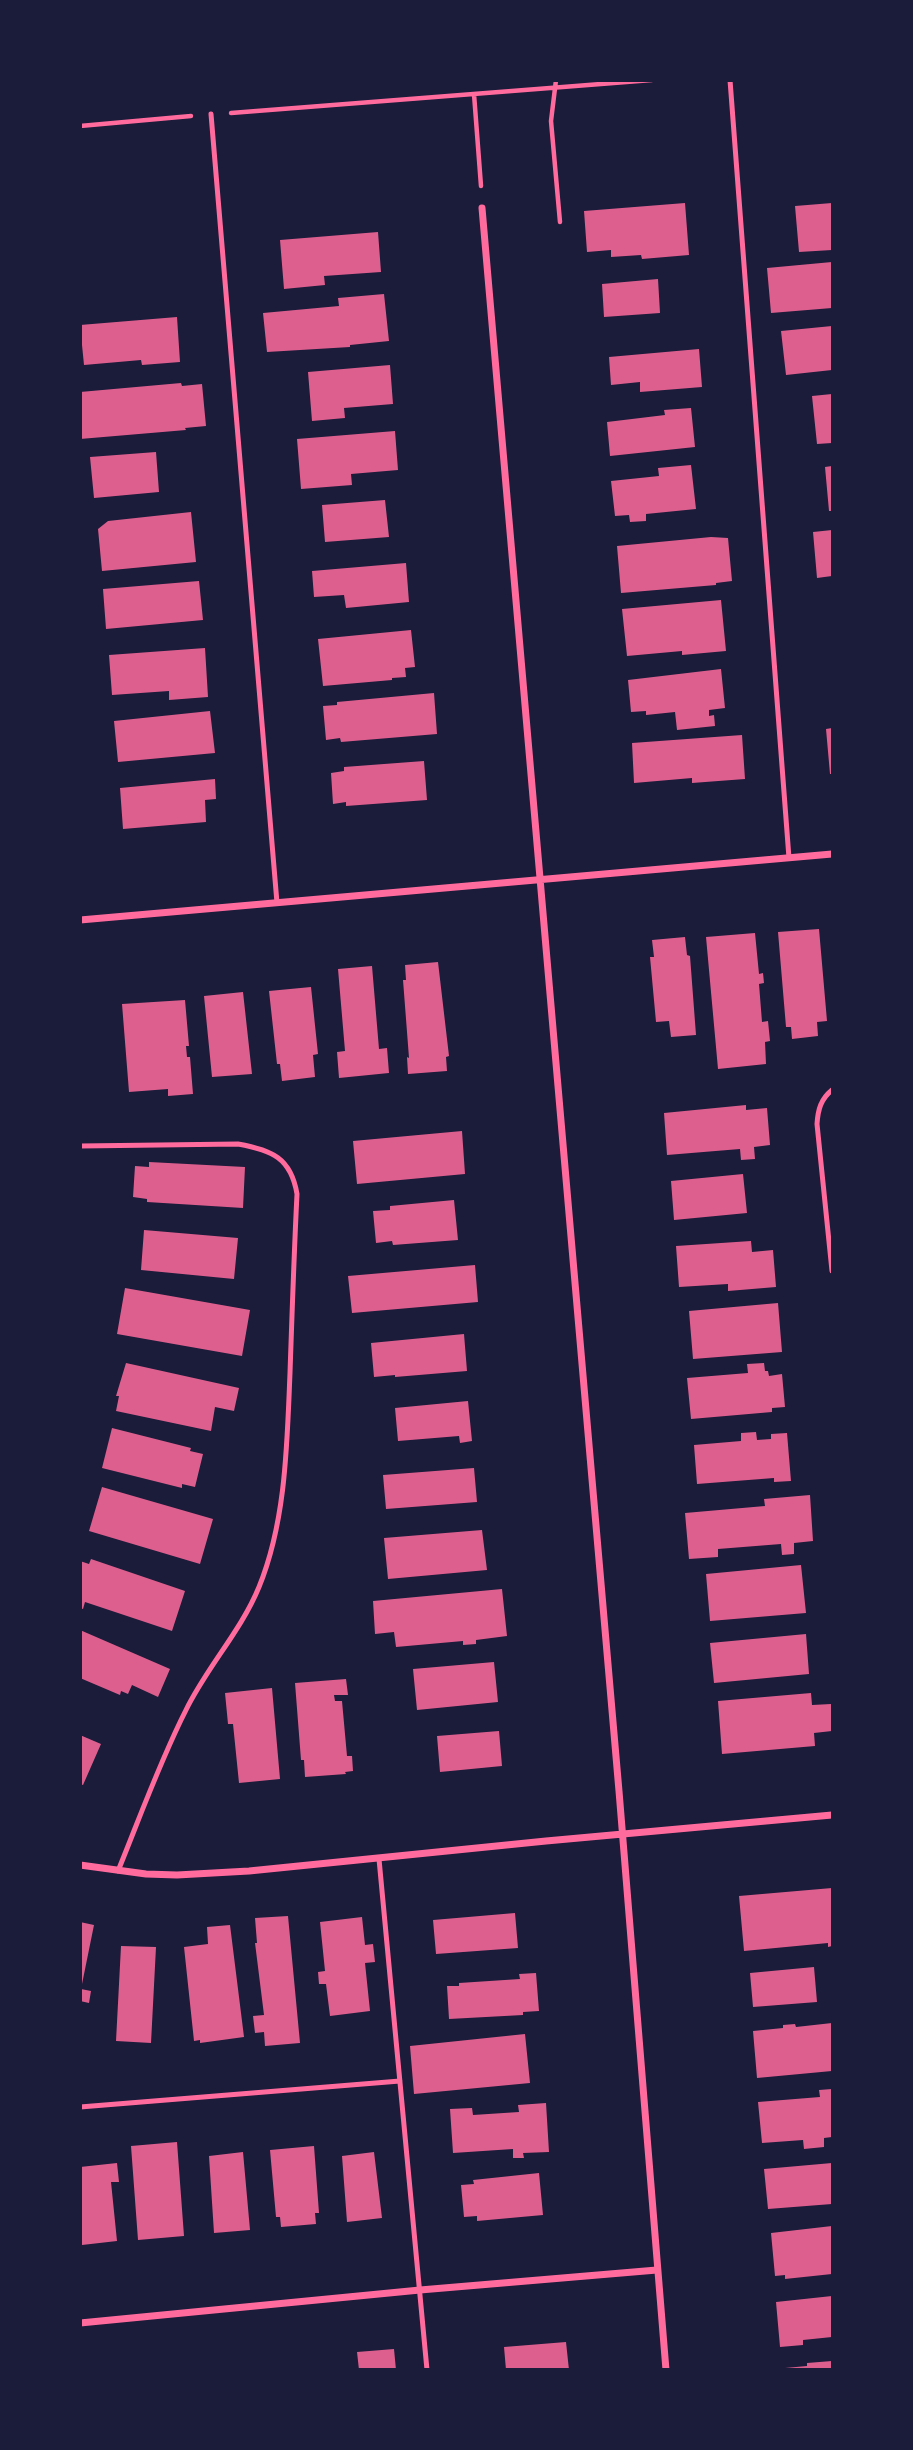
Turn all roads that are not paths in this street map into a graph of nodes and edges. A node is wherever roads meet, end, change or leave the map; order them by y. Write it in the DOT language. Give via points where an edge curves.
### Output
graph roads {
  1 [pos="730,80"];
  2 [pos="211,114"];
  3 [pos="482,208"];
  4 [pos="832,854"];
  5 [pos="789,858"];
  6 [pos="540,879"];
  7 [pos="277,903"];
  8 [pos="80,920"];
  9 [pos="832,1090"];
  10 [pos="80,1146"];
  11 [pos="832,1271"];
  12 [pos="832,1815"];
  13 [pos="622,1833"];
  14 [pos="379,1859"];
  15 [pos="80,1865"];
  16 [pos="118,1871"];
  17 [pos="400,2081"];
  18 [pos="80,2107"];
  19 [pos="657,2270"];
  20 [pos="420,2290"];
  21 [pos="80,2323"];
  22 [pos="427,2370"];
  23 [pos="666,2370"];
  1 -- 5 [label="lane"];
  2 -- 7 [label="lane"];
  3 -- 6 [label="street"];
  4 -- 5 [label="street"];
  5 -- 6 [label="street"];
  6 -- 7 [label="street"];
  6 -- 13 [label="street"];
  7 -- 8 [label="street"];
  9 -- 11 [label="lane" via="818,1110 817,1124"];
  10 -- 16 [label="lane" via="256,1147 284,1163 294,1176 297,1194 287,1445 268,1557 246,1615 185,1711"];
  12 -- 13 [label="street"];
  13 -- 14 [label="street"];
  13 -- 19 [label="street"];
  14 -- 16 [label="street" via="212,1874"];
  14 -- 17 [label="lane"];
  15 -- 16 [label="street"];
  17 -- 18 [label="lane"];
  17 -- 20 [label="lane"];
  19 -- 20 [label="street"];
  19 -- 23 [label="street"];
  20 -- 21 [label="street"];
  20 -- 22 [label="lane"];
}
